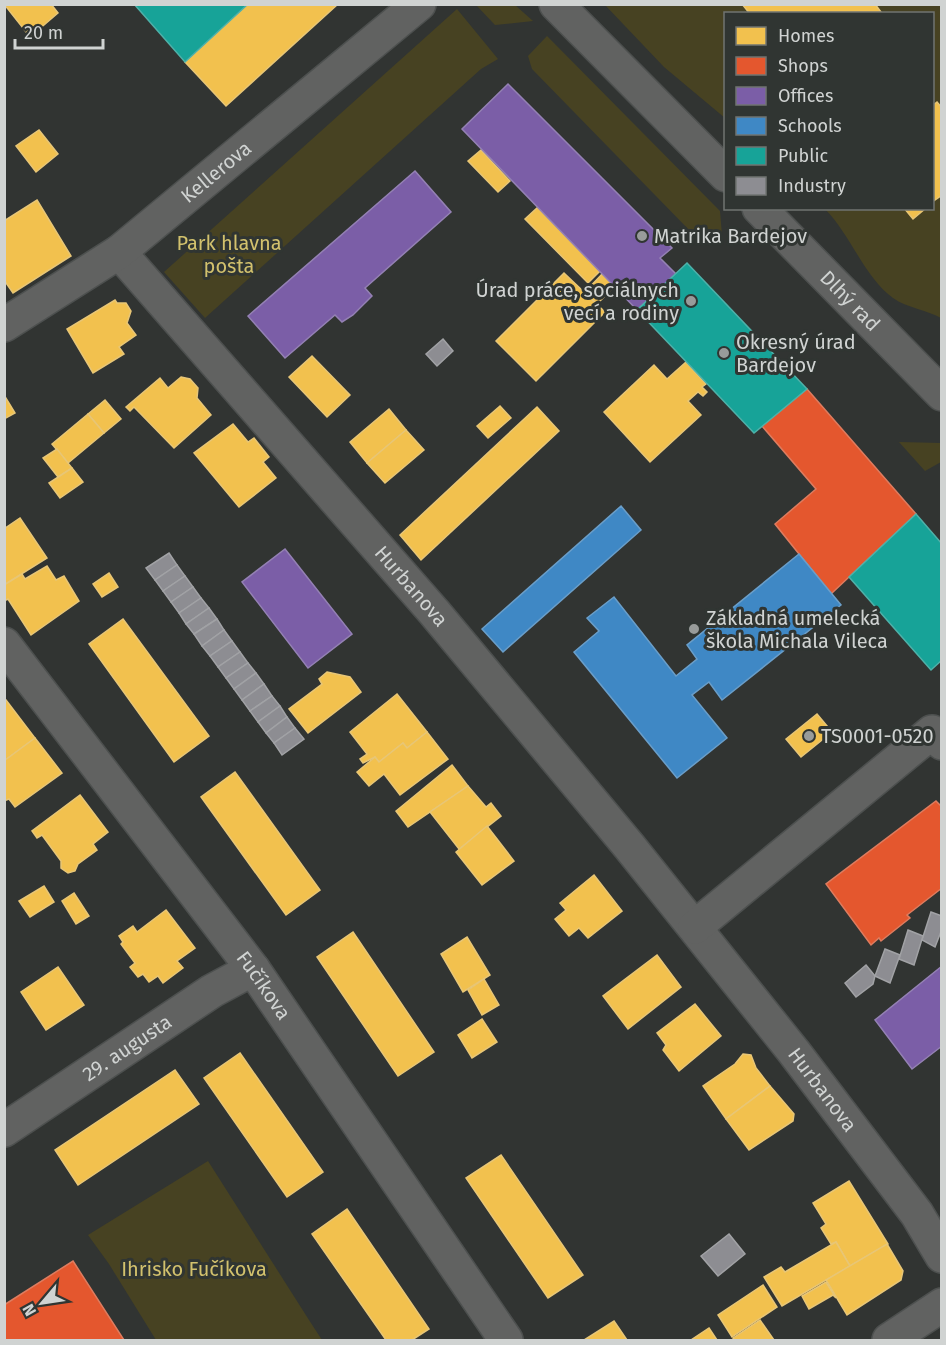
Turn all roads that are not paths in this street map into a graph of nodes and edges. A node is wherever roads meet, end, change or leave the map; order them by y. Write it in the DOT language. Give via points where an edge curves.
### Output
graph roads {
  1 [pos="419,4"];
  2 [pos="556,4"];
  3 [pos="724,173"];
  4 [pos="761,210"];
  5 [pos="119,252"];
  6 [pos="4,325"];
  7 [pos="942,394"];
  8 [pos="4,644"];
  9 [pos="937,737"];
  10 [pos="695,927"];
  11 [pos="253,969"];
  12 [pos="4,1130"];
  13 [pos="942,1256"];
  14 [pos="942,1305"];
  15 [pos="506,1341"];
  16 [pos="890,1341"];
  1 -- 5 [label="street, Kellerova"];
  2 -- 3 [label="street"];
  4 -- 7 [label="street, Dlhý rad"];
  5 -- 6 [label="street, Kellerova"];
  5 -- 10 [label="street, Hurbanova" via="434,612"];
  8 -- 11 [label="street, Fučíkova"];
  9 -- 10 [label="street"];
  10 -- 13 [label="street, Hurbanova" via="917,1214"];
  11 -- 12 [label="street, 29. augusta" via="212,991"];
  11 -- 15 [label="street, Fučíkova"];
  14 -- 16 [label="street"];
}
